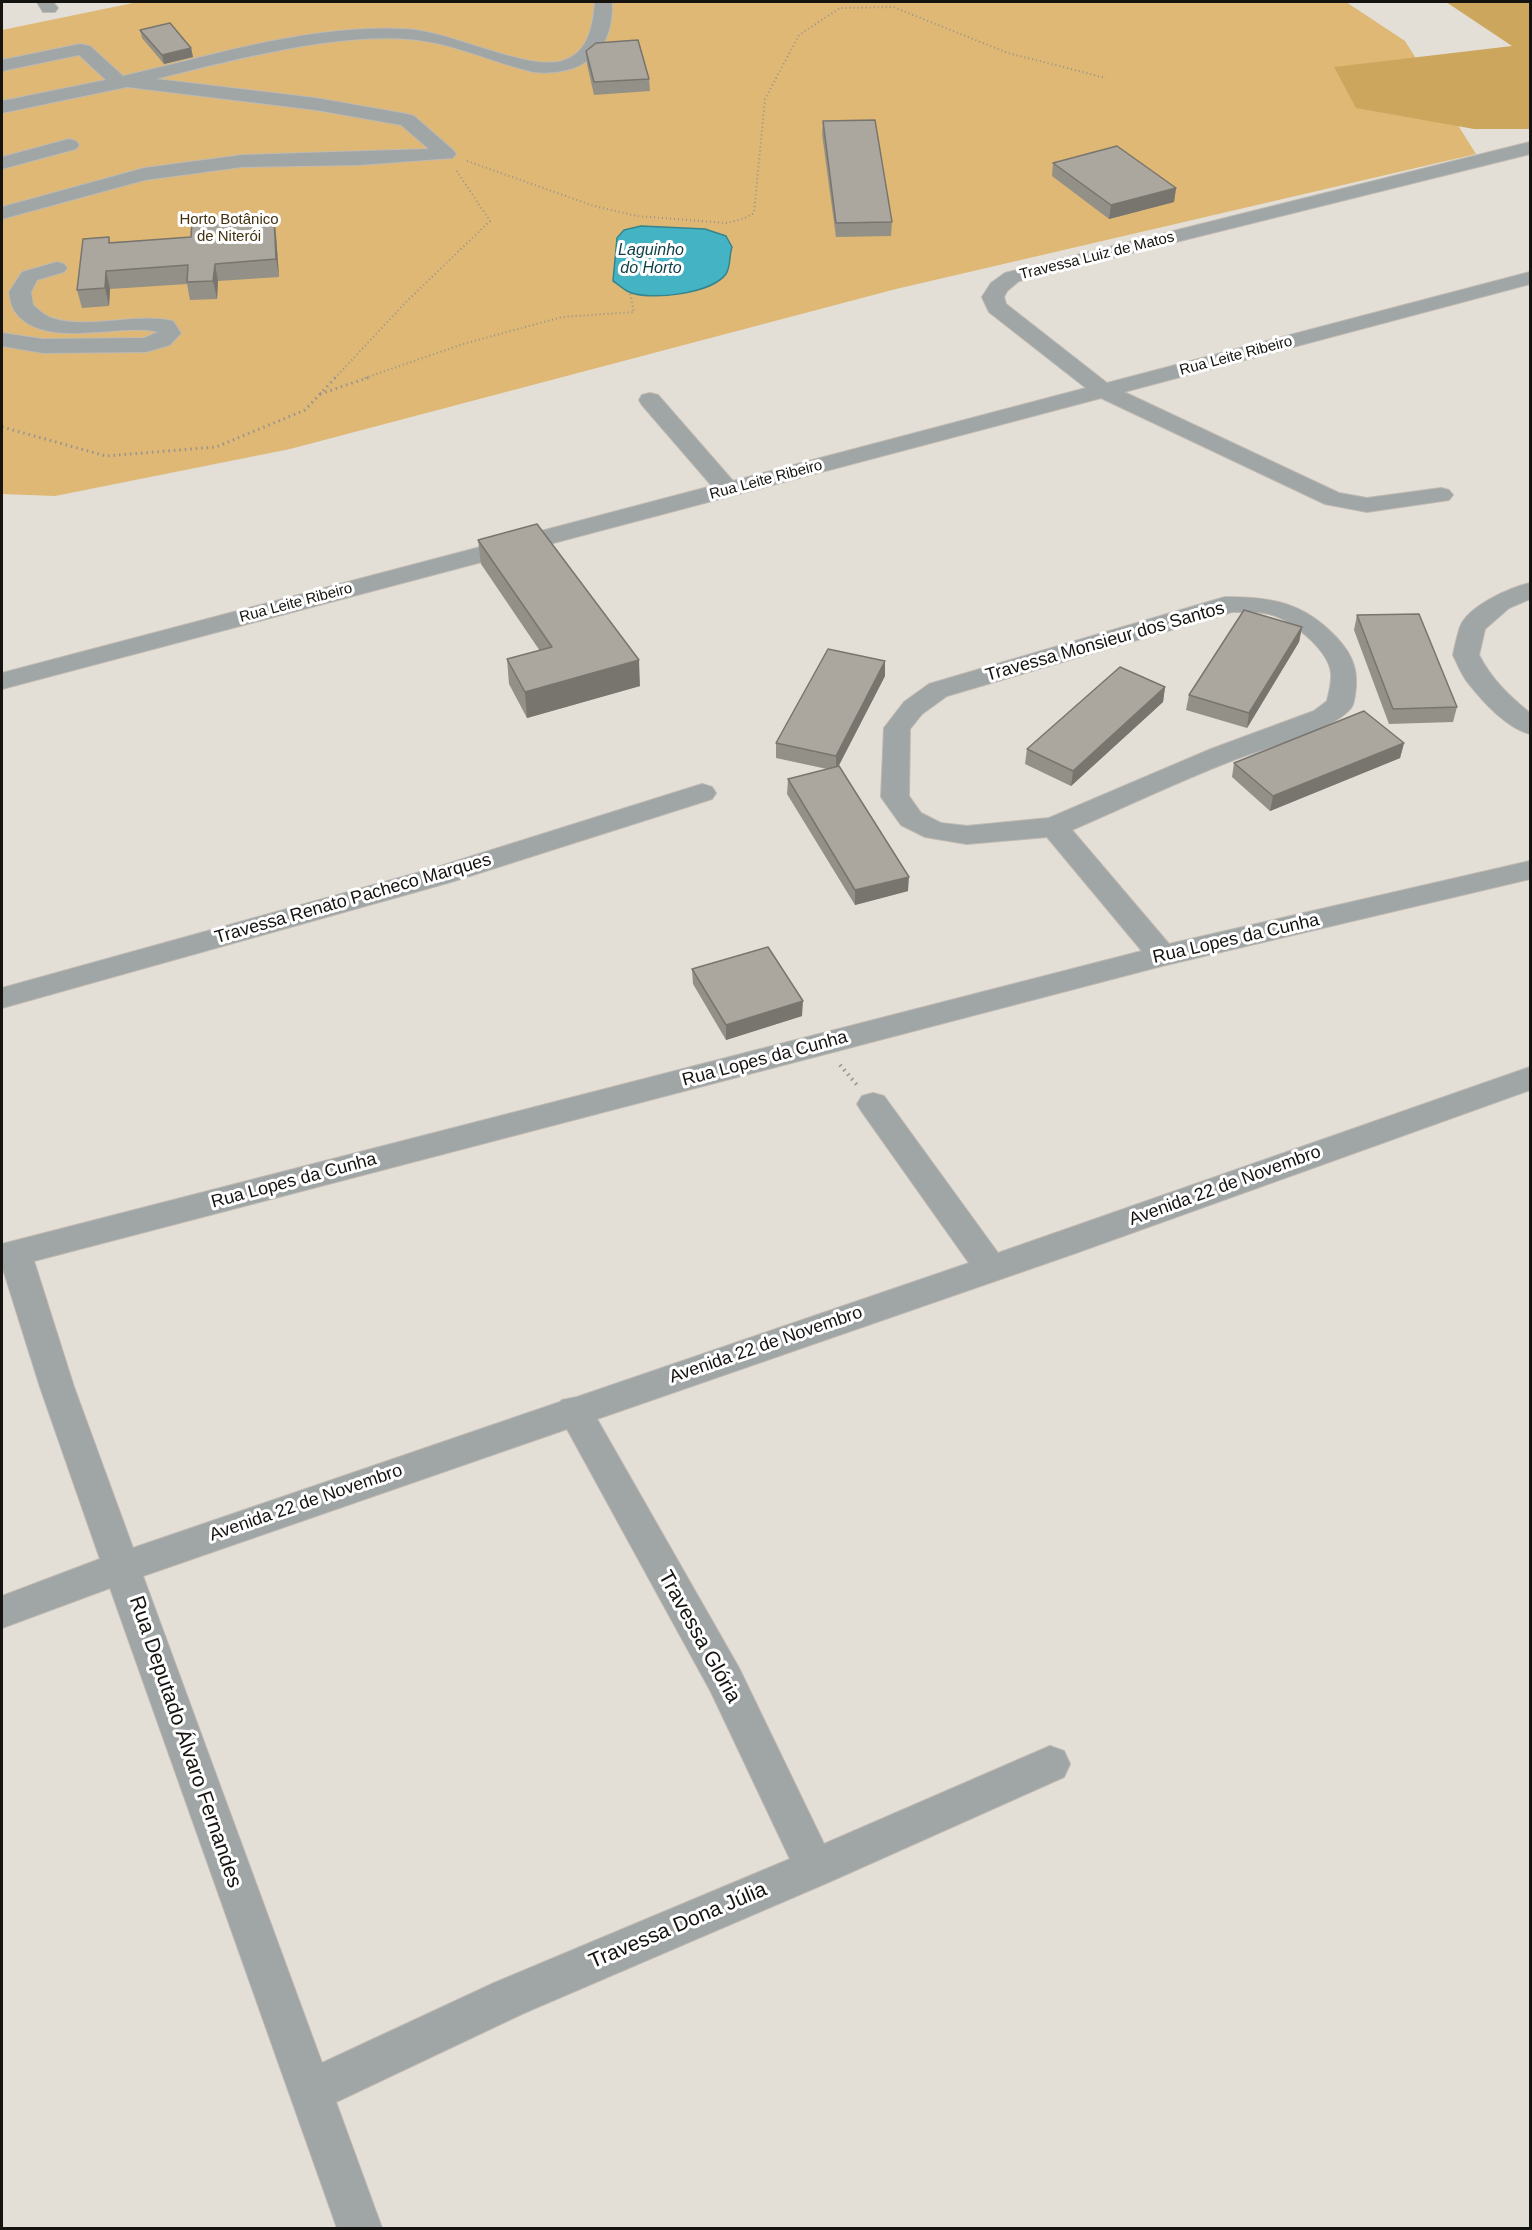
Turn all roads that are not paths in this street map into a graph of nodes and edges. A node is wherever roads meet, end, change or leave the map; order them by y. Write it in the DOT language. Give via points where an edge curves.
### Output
graph roads {
  1 [pos="603,2"];
  2 [pos="2,65"];
  3 [pos="128,81"];
  4 [pos="2,107"];
  5 [pos="69,145"];
  6 [pos="1530,148"];
  7 [pos="2,163"];
  8 [pos="2,213"];
  9 [pos="57,268"];
  10 [pos="1530,278"];
  11 [pos="2,340"];
  12 [pos="1104,391"];
  13 [pos="650,400"];
  14 [pos="728,490"];
  15 [pos="1441,495"];
  16 [pos="1530,590"];
  17 [pos="2,681"];
  18 [pos="1530,726"];
  19 [pos="702,793"];
  20 [pos="1054,827"];
  21 [pos="1530,870"];
  22 [pos="1162,956"];
  23 [pos="2,998"];
  24 [pos="1530,1078"];
  25 [pos="873,1104"];
  26 [pos="8,1255"];
  27 [pos="991,1269"];
  28 [pos="574,1410"];
  29 [pos="123,1567"];
  30 [pos="2,1612"];
  31 [pos="1050,1764"];
  32 [pos="814,1868"];
  33 [pos="309,2092"];
  34 [pos="359,2229"];
  1 -- 3 [label="street" via="605,18 600,35 586,54 563,67 536,66 420,35 357,35 229,56"];
  2 -- 3 [label="street" via="80,49"];
  3 -- 4 [label="street"];
  3 -- 8 [label="street" via="316,104 406,120 446,154 242,161 144,174"];
  5 -- 7 [label="street"];
  6 -- 12 [label="street, Travessa Luiz de Matos" via="1012,277 998,286 993,297 997,307"];
  9 -- 11 [label="street" via="29,276 20,292 23,308 42,322 80,328 152,324 165,326 170,333 146,345 43,346"];
  10 -- 12 [label="street, Rua Leite Ribeiro"];
  12 -- 14 [label="street, Rua Leite Ribeiro"];
  12 -- 15 [label="street, Travessa Luiz de Matos" via="1333,499 1367,505"];
  13 -- 14 [label="street"];
  14 -- 17 [label="street, Rua Leite Ribeiro"];
  16 -- 18 [label="street" via="1500,603 1473,626 1467,656 1478,679"];
  19 -- 23 [label="street, Travessa Renato Pacheco Marques" via="616,823"];
  20 -- 20 [label="street, Travessa Monsieur dos Santos" via="1332,712 1340,704 1344,672 1340,660 1310,625 1279,608 1225,605 938,690 913,708 897,728 894,797 911,819 935,831 967,835"];
  20 -- 22 [label="street"];
  21 -- 22 [label="street, Rua Lopes da Cunha"];
  22 -- 26 [label="street, Rua Lopes da Cunha"];
  24 -- 27 [label="street, Avenida 22 de Novembro"];
  25 -- 27 [label="street"];
  26 -- 29 [label="street, Rua Deputado Álvaro Fernandes"];
  27 -- 28 [label="street, Avenida 22 de Novembro"];
  28 -- 29 [label="street, Avenida 22 de Novembro"];
  28 -- 32 [label="street, Travessa Glória" via="725,1680"];
  29 -- 30 [label="street, Avenida 22 de Novembro"];
  29 -- 33 [label="street, Rua Deputado Álvaro Fernandes"];
  31 -- 32 [label="street, Travessa Dona Júlia"];
  32 -- 33 [label="street, Travessa Dona Júlia" via="509,1998"];
  33 -- 34 [label="street, Rua Deputado Álvaro Fernandes"];
}
